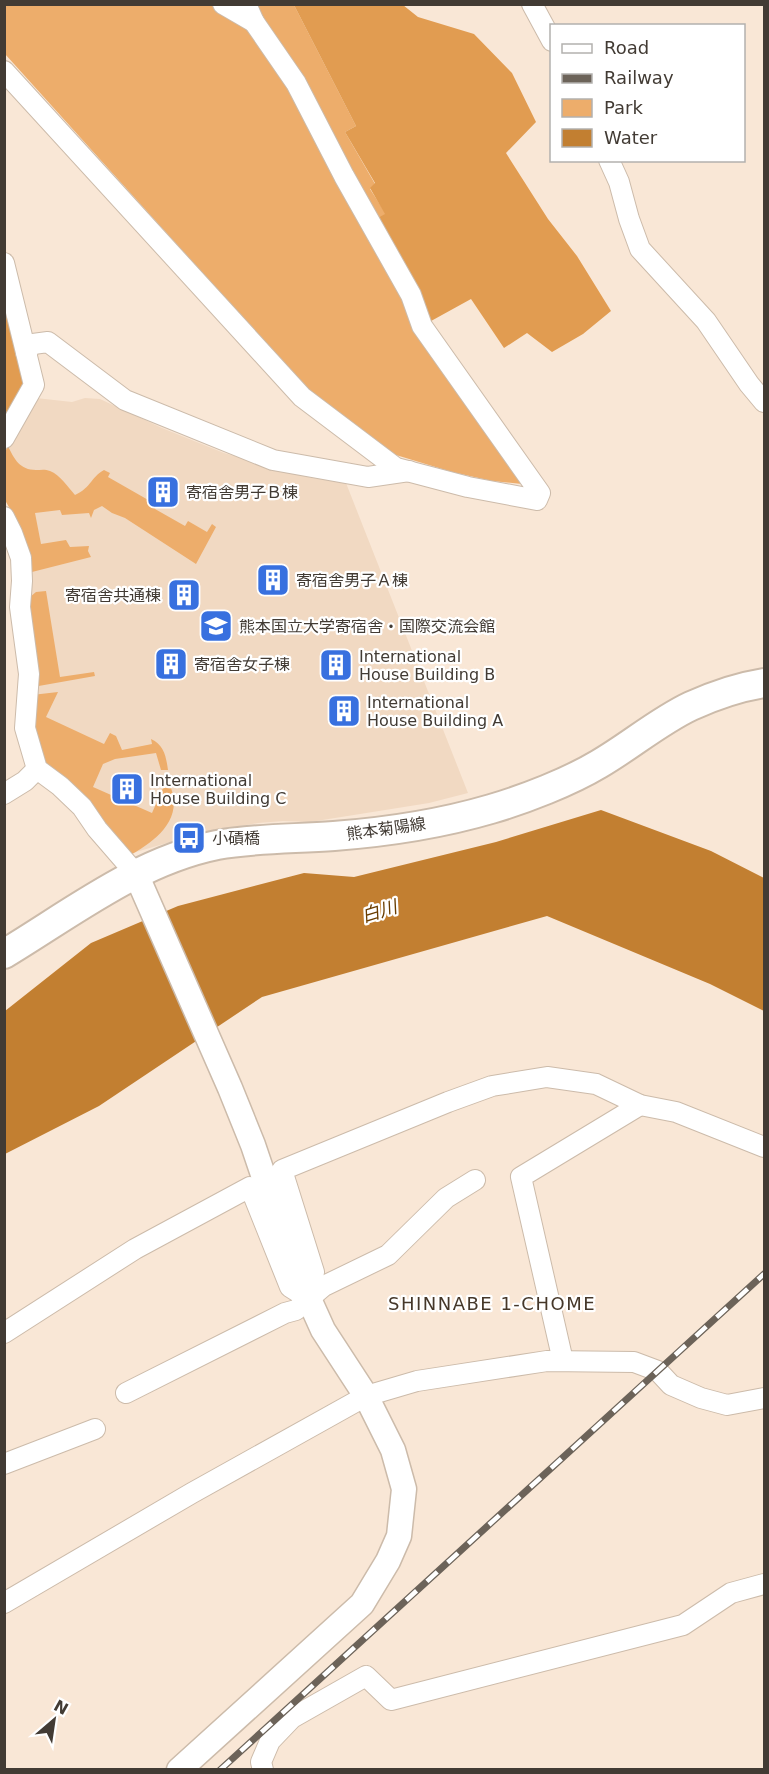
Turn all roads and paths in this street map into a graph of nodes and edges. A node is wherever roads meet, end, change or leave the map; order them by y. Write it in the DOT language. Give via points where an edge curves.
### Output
graph roads {
  1 [pos="224,4"];
  2 [pos="532,4"];
  3 [pos="250,13"];
  4 [pos="550,37"];
  5 [pos="4,71"];
  6 [pos="610,162"];
  7 [pos="4,263"];
  8 [pos="26,352"];
  9 [pos="765,402"];
  10 [pos="4,438"];
  11 [pos="409,471"];
  12 [pos="4,517"];
  13 [pos="765,683"];
  14 [pos="37,770"];
  15 [pos="4,794"];
  16 [pos="136,874"];
  17 [pos="4,954"];
  18 [pos="640,1105"];
  19 [pos="765,1147"];
  20 [pos="475,1180"];
  21 [pos="309,1299"];
  22 [pos="4,1334"];
  23 [pos="563,1361"];
  24 [pos="126,1393"];
  25 [pos="366,1396"];
  26 [pos="765,1398"];
  27 [pos="95,1429"];
  28 [pos="4,1464"];
  29 [pos="765,1584"];
  30 [pos="4,1603"];
  31 [pos="179,1770"];
  32 [pos="263,1770"];
  1 -- 3 [label="street"];
  2 -- 4 [label="street"];
  3 -- 11 [label="street" via="296,83 411,295 422,326 540,493 537,500 528,499 468,488"];
  5 -- 11 [label="street" via="302,397 396,468"];
  6 -- 9 [label="street" via="640,249 706,321"];
  7 -- 8 [label="street"];
  8 -- 10 [label="street" via="34,385"];
  8 -- 11 [label="street" via="33,344 48,342 124,400 273,460 368,477"];
  12 -- 14 [label="street" via="21,558 20,607 29,674 25,728"];
  13 -- 16 [label="main road, 熊本菊陽線" via="739,687 691,706 594,767 491,809 401,829 256,839 215,846 157,863"];
  14 -- 15 [label="street"];
  14 -- 16 [label="street" via="82,807"];
  16 -- 17 [label="main road, 熊本菊陽線"];
  16 -- 21 [label="street" via="230,1088"];
  18 -- 19 [label="street" via="676,1112"];
  18 -- 21 [label="street" via="596,1084 548,1077 492,1086 282,1170 314,1272"];
  18 -- 23 [label="street" via="521,1178"];
  20 -- 21 [label="street" via="446,1198 388,1255 324,1286"];
  21 -- 22 [label="street" via="290,1287 250,1187 135,1249"];
  21 -- 24 [label="street" via="296,1310"];
  21 -- 25 [label="street" via="328,1339"];
  23 -- 25 [label="street" via="447,1375"];
  23 -- 26 [label="street" via="634,1362 658,1371 671,1385 728,1405"];
  25 -- 30 [label="street"];
  25 -- 31 [label="street" via="393,1450 404,1489 399,1536 388,1561 362,1604"];
  27 -- 28 [label="street"];
  29 -- 32 [label="street" via="731,1593 683,1624 391,1700 366,1676 292,1718 270,1741 261,1762"];
}
